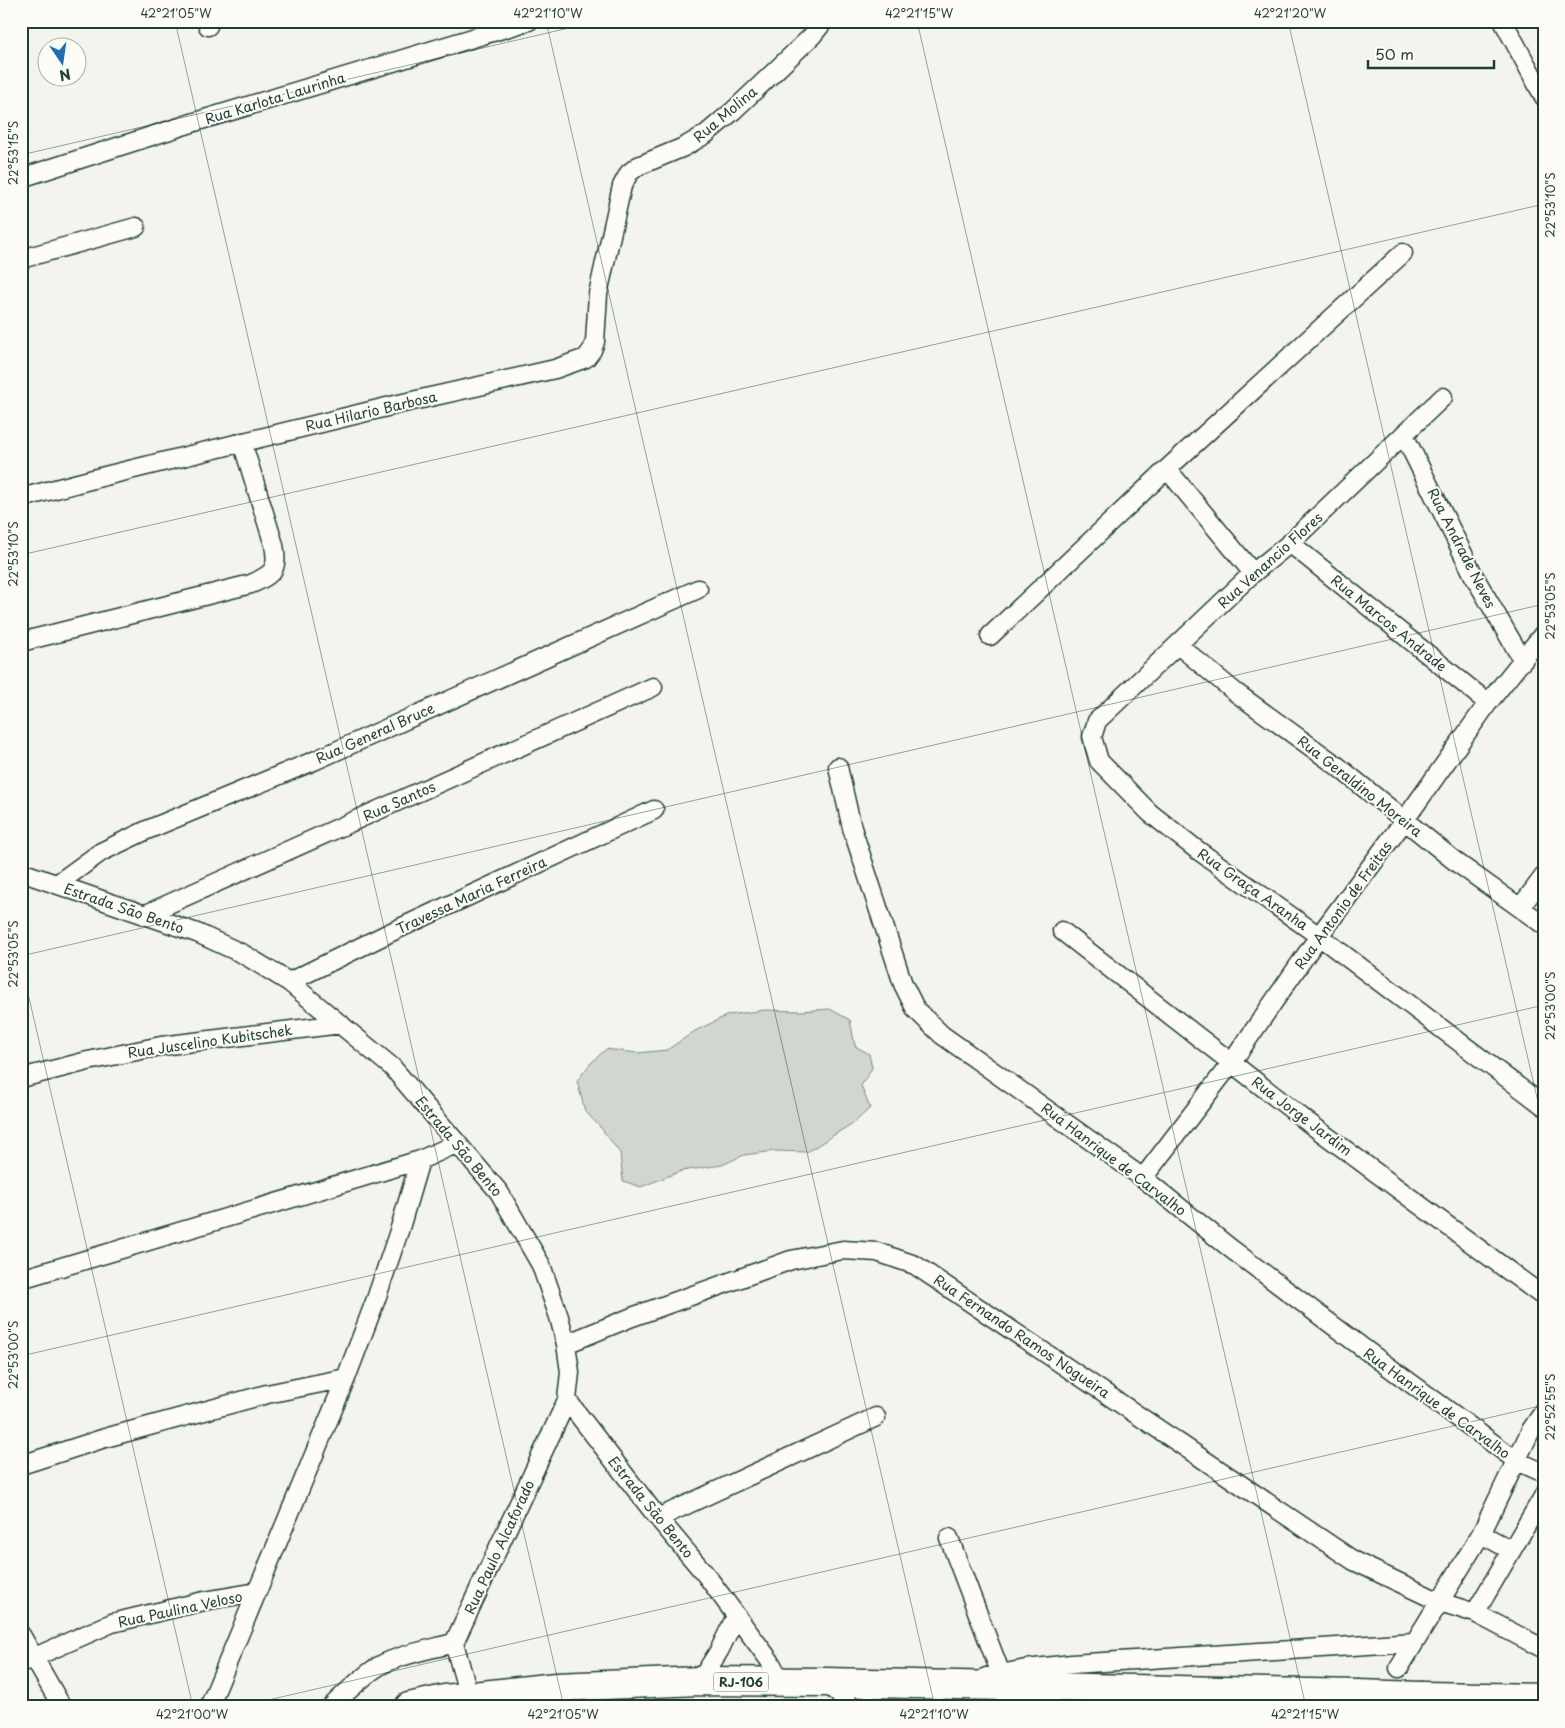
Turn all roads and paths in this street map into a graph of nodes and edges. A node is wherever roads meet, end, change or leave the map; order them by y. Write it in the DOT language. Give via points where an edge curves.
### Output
graph roads {
  1 [pos="529,21"];
  2 [pos="824,21"];
  3 [pos="1507,23"];
  4 [pos="1544,97"];
  5 [pos="21,178"];
  6 [pos="613,223"];
  7 [pos="136,227"];
  8 [pos="1404,253"];
  9 [pos="21,258"];
  10 [pos="1443,397"];
  11 [pos="1404,435"];
  12 [pos="242,442"];
  13 [pos="1166,469"];
  14 [pos="21,498"];
  15 [pos="1290,543"];
  16 [pos="1253,573"];
  17 [pos="698,589"];
  18 [pos="1544,633"];
  19 [pos="990,636"];
  20 [pos="21,642"];
  21 [pos="1178,645"];
  22 [pos="1523,661"];
  23 [pos="653,687"];
  24 [pos="1488,703"];
  25 [pos="1097,721"];
  26 [pos="838,767"];
  27 [pos="654,810"];
  28 [pos="1404,821"];
  29 [pos="21,872"];
  30 [pos="1544,876"];
  31 [pos="57,884"];
  32 [pos="1520,908"];
  33 [pos="144,915"];
  34 [pos="1544,925"];
  35 [pos="1062,932"];
  36 [pos="1319,936"];
  37 [pos="289,982"];
  38 [pos="341,1024"];
  39 [pos="1232,1062"];
  40 [pos="21,1078"];
  41 [pos="1544,1106"];
  42 [pos="458,1143"];
  43 [pos="420,1160"];
  44 [pos="1143,1178"];
  45 [pos="21,1279"];
  46 [pos="1544,1297"];
  47 [pos="566,1344"];
  48 [pos="346,1378"];
  49 [pos="567,1400"];
  50 [pos="1544,1411"];
  51 [pos="876,1417"];
  52 [pos="1517,1461"];
  53 [pos="21,1465"];
  54 [pos="1544,1473"];
  55 [pos="1544,1495"];
  56 [pos="658,1518"];
  57 [pos="1480,1534"];
  58 [pos="949,1538"];
  59 [pos="1512,1550"];
  60 [pos="257,1592"];
  61 [pos="1440,1602"];
  62 [pos="1475,1614"];
  63 [pos="736,1616"];
  64 [pos="21,1634"];
  65 [pos="1414,1642"];
  66 [pos="454,1643"];
  67 [pos="1544,1649"];
  68 [pos="27,1660"];
  69 [pos="1399,1668"];
  70 [pos="1001,1674"];
  71 [pos="700,1681"];
  72 [pos="781,1682"];
  73 [pos="826,1682"];
  74 [pos="936,1685"];
  75 [pos="468,1696"];
  76 [pos="561,1697"];
  77 [pos="1544,1698"];
  78 [pos="1478,1702"];
  79 [pos="416,1706"];
  80 [pos="62,1707"];
  81 [pos="209,1707"];
  82 [pos="331,1707"];
  83 [pos="852,1707"];
  1 -- 5 [label="street, Rua Karlota Laurinha" via="206,118"];
  2 -- 6 [label="street, Rua Molina" via="812,36 706,134 629,173 622,186"];
  3 -- 4 [label="street"];
  6 -- 12 [label="street, Rua Hilario Barbosa" via="598,294 595,342 586,358 555,369"];
  7 -- 9 [label="street"];
  8 -- 13 [label="street"];
  10 -- 11 [label="street, Rua Venancio Flores"];
  11 -- 15 [label="street, Rua Venancio Flores"];
  11 -- 22 [label="street, Rua Andrade Neves" via="1474,576"];
  12 -- 14 [label="street, Rua Hilario Barbosa"];
  12 -- 20 [label="street" via="277,558 269,576 251,584"];
  13 -- 16 [label="street"];
  13 -- 19 [label="street"];
  15 -- 16 [label="street, Rua Venancio Flores"];
  15 -- 24 [label="street, Rua Marcos Andrade"];
  16 -- 21 [label="street, Rua Venancio Flores"];
  17 -- 31 [label="street, Rua General Bruce" via="316,760 147,830 100,852"];
  18 -- 22 [label="street, Rua Antonio de Freitas"];
  21 -- 25 [label="street, Rua Venancio Flores"];
  21 -- 28 [label="street, Rua Geraldino Moreira"];
  22 -- 24 [label="street, Rua Antonio de Freitas"];
  23 -- 33 [label="street, Rua Santos"];
  24 -- 28 [label="street, Rua Antonio de Freitas"];
  25 -- 36 [label="street, Rua Graça Aranha" via="1092,737 1099,761 1150,813"];
  26 -- 44 [label="street, Rua Hanrique de Carvalho" via="861,857 916,1010 942,1035"];
  27 -- 37 [label="street, Travessa Maria Ferreira"];
  28 -- 32 [label="street, Rua Geraldino Moreira"];
  28 -- 36 [label="street, Rua Antonio de Freitas"];
  29 -- 31 [label="street, Estrada São Bento"];
  30 -- 32 [label="street"];
  31 -- 33 [label="street, Estrada São Bento"];
  32 -- 34 [label="street, Rua Geraldino Moreira"];
  33 -- 37 [label="street, Estrada São Bento" via="197,933 243,954"];
  35 -- 39 [label="street, Rua Jorge Jardim"];
  36 -- 39 [label="street, Rua Antonio de Freitas"];
  36 -- 41 [label="street, Rua Graça Aranha"];
  37 -- 38 [label="street, Estrada São Bento"];
  38 -- 40 [label="street, Rua Juscelino Kubitschek" via="161,1046"];
  38 -- 42 [label="street, Estrada São Bento" via="392,1067"];
  39 -- 44 [label="street, Rua Antonio de Freitas"];
  39 -- 46 [label="street, Rua Jorge Jardim"];
  42 -- 43 [label="street"];
  42 -- 47 [label="street, Estrada São Bento" via="499,1192 541,1265"];
  43 -- 45 [label="street"];
  43 -- 48 [label="street" via="376,1299"];
  44 -- 52 [label="street, Rua Hanrique de Carvalho" via="1230,1248"];
  47 -- 49 [label="street, Estrada São Bento" via="570,1372"];
  47 -- 61 [label="street, Rua Fernando Ramos Nogueira" via="791,1260 843,1250 877,1252 915,1265 1354,1561"];
  48 -- 53 [label="street" via="267,1394 105,1438"];
  48 -- 60 [label="street"];
  49 -- 56 [label="street, Estrada São Bento"];
  49 -- 66 [label="street, Rua Paulo Alcaforado"];
  50 -- 52 [label="street"];
  51 -- 56 [label="street"];
  52 -- 54 [label="street, Rua Hanrique de Carvalho"];
  52 -- 57 [label="street"];
  55 -- 59 [label="street"];
  56 -- 63 [label="street, Estrada São Bento"];
  57 -- 59 [label="street"];
  57 -- 61 [label="street"];
  58 -- 70 [label="street"];
  59 -- 62 [label="street"];
  60 -- 68 [label="street, Rua Paulina Veloso" via="112,1623"];
  60 -- 81 [label="street"];
  61 -- 62 [label="street, Rua Fernando Ramos Nogueira"];
  61 -- 65 [label="street"];
  62 -- 67 [label="street, Rua Fernando Ramos Nogueira"];
  63 -- 71 [label="street"];
  63 -- 72 [label="street, Estrada São Bento" via="770,1661"];
  64 -- 68 [label="street"];
  65 -- 69 [label="street"];
  65 -- 70 [label="street" via="1072,1664"];
  66 -- 75 [label="street"];
  66 -- 82 [label="street" via="379,1666"];
  68 -- 80 [label="street"];
  70 -- 74 [label="street"];
  71 -- 72 [label="highway, RJ-106"];
  71 -- 76 [label="highway, RJ-106"];
  72 -- 73 [label="highway, RJ-106"];
  73 -- 74 [label="highway, RJ-106"];
  73 -- 83 [label="street"];
  74 -- 78 [label="highway, RJ-106, bridge" via="1422,1696"];
  75 -- 76 [label="highway, RJ-106"];
  75 -- 79 [label="highway, RJ-106"];
  77 -- 78 [label="highway, RJ-106"];
}
